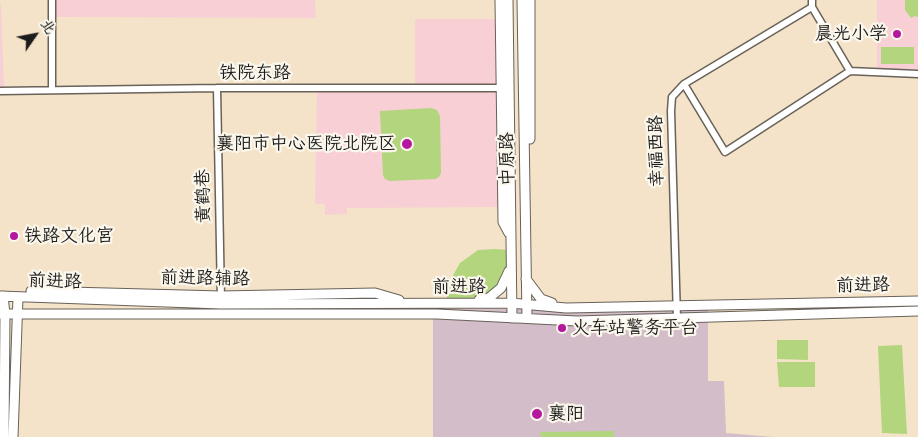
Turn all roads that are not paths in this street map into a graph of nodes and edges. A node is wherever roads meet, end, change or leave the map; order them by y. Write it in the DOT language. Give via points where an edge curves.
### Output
graph roads {
  1 [pos="52,0"];
  2 [pos="500,0"];
  3 [pos="508,0"];
  4 [pos="522,0"];
  5 [pos="530,0"];
  6 [pos="812,0"];
  7 [pos="812,8"];
  8 [pos="850,71"];
  9 [pos="918,74"];
  10 [pos="684,84"];
  11 [pos="217,88"];
  12 [pos="506,88"];
  13 [pos="0,90"];
  14 [pos="52,90"];
  15 [pos="526,236"];
  16 [pos="511,269"];
  17 [pos="526,279"];
  18 [pos="1,294"];
  19 [pos="18,296"];
  20 [pos="221,300"];
  21 [pos="918,301"];
  22 [pos="459,302"];
  23 [pos="511,303"];
  24 [pos="527,304"];
  25 [pos="677,306"];
  26 [pos="566,308"];
  27 [pos="918,311"];
  28 [pos="2,314"];
  29 [pos="17,314"];
  30 [pos="512,318"];
  31 [pos="527,318"];
  32 [pos="677,319"];
  33 [pos="4,437"];
  34 [pos="13,437"];
  1 -- 14 [label="street"];
  2 -- 12 [label="main road"];
  3 -- 12 [label="main road, 中原路"];
  4 -- 15 [label="main road, 中原路"];
  5 -- 15 [label="main road" via="531,226"];
  6 -- 7 [label="street"];
  7 -- 8 [label="street"];
  7 -- 10 [label="street, 幸福西路"];
  8 -- 9 [label="street"];
  8 -- 10 [label="street" via="724,152"];
  10 -- 25 [label="street, 幸福西路" via="672,98 671,112"];
  11 -- 12 [label="street, 铁院东路"];
  11 -- 14 [label="street, 铁院东路"];
  11 -- 20 [label="street, 黄鹤巷"];
  12 -- 16 [label="main road, 中原路"];
  13 -- 14 [label="street, 铁院东路"];
  15 -- 17 [label="main road, 中原路"];
  16 -- 22 [label="main road" via="501,288 489,298"];
  16 -- 23 [label="main road, 中原路"];
  17 -- 24 [label="main road, 中原路"];
  17 -- 26 [label="main road" via="541,299"];
  18 -- 19 [label="main road, 前进路"];
  18 -- 20 [label="main road, 前进路辅路"];
  18 -- 28 [label="main road"];
  19 -- 20 [label="main road, 前进路"];
  19 -- 29 [label="main road"];
  20 -- 22 [label="main road, 前进路"];
  21 -- 25 [label="main road, 前进路"];
  22 -- 23 [label="main road, 前进路"];
  23 -- 24 [label="main road, 前进路"];
  23 -- 30 [label="main road, 中原路"];
  24 -- 26 [label="main road, 前进路"];
  24 -- 31 [label="main road, 中原路"];
  25 -- 26 [label="main road, 前进路"];
  25 -- 32 [label="street, 幸福西路"];
  27 -- 32 [label="main road, 前进路"];
  28 -- 29 [label="main road, 前进路"];
  28 -- 33 [label="main road"];
  29 -- 30 [label="main road, 前进路" via="437,314"];
  29 -- 34 [label="main road"];
  30 -- 31 [label="main road, 前进路"];
  31 -- 32 [label="main road, 前进路" via="577,321"];
}
